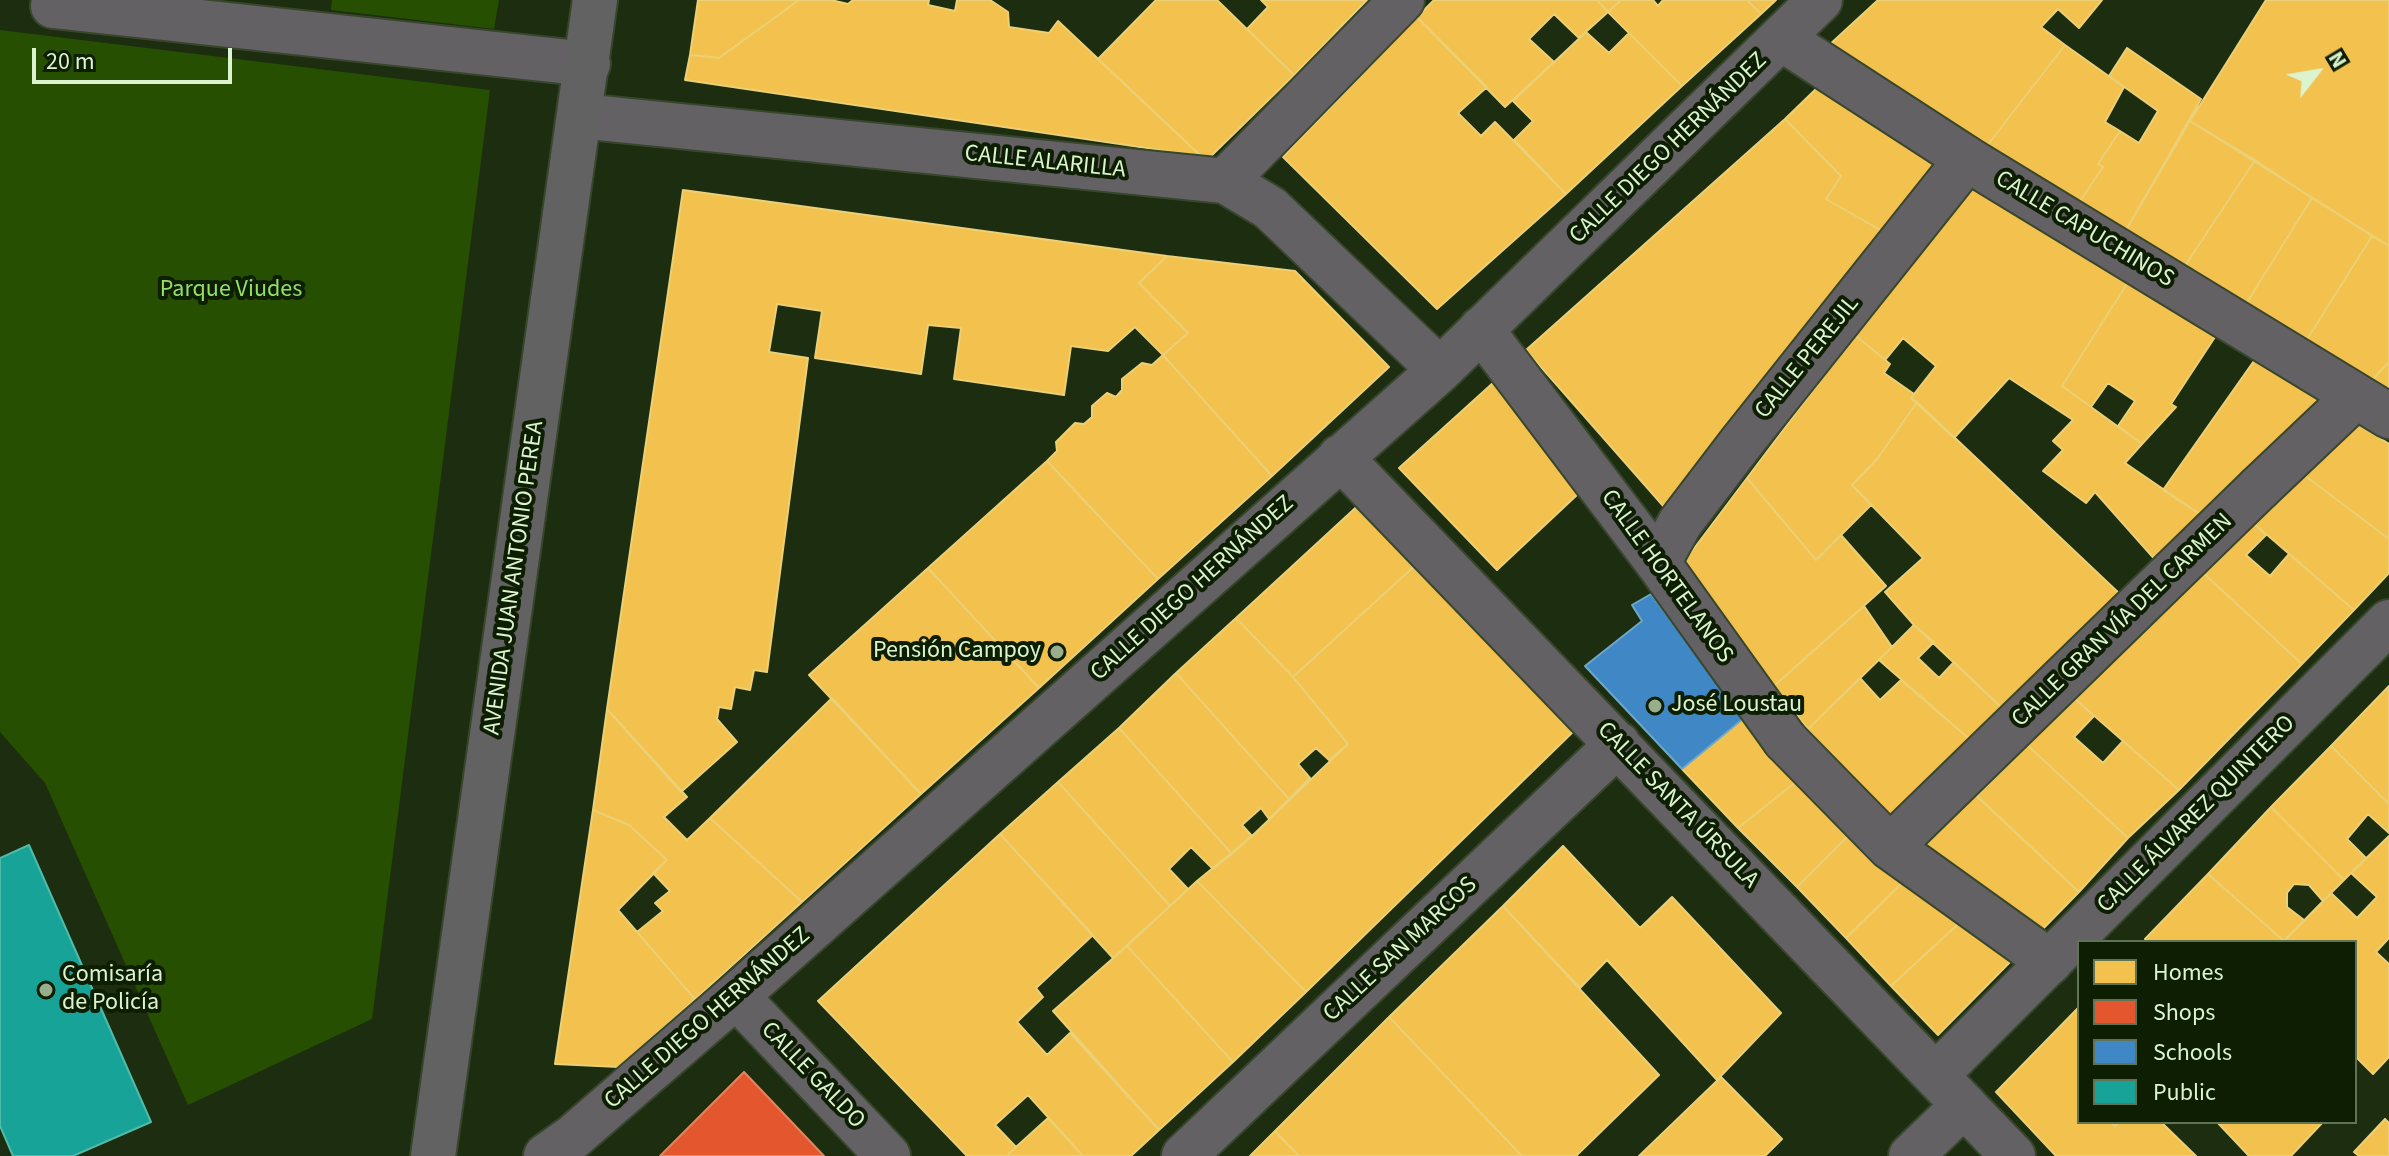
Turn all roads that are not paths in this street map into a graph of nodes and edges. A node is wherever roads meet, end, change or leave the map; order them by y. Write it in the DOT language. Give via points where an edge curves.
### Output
graph roads {
  1 [pos="595,0"];
  2 [pos="1402,0"];
  3 [pos="1820,0"];
  4 [pos="53,6"];
  5 [pos="1782,39"];
  6 [pos="588,64"];
  7 [pos="580,116"];
  8 [pos="1967,159"];
  9 [pos="1225,181"];
  10 [pos="1481,329"];
  11 [pos="1440,370"];
  12 [pos="2373,406"];
  13 [pos="1340,457"];
  14 [pos="1658,563"];
  15 [pos="2389,622"];
  16 [pos="1618,744"];
  17 [pos="1890,847"];
  18 [pos="2050,962"];
  19 [pos="736,996"];
  20 [pos="1950,1090"];
  21 [pos="433,1156"];
  22 [pos="546,1156"];
  23 [pos="888,1156"];
  24 [pos="1184,1156"];
  25 [pos="1911,1156"];
  26 [pos="2013,1156"];
  1 -- 6 [label="main road, AVENIDA JUAN ANTONIO PEREA"];
  2 -- 9 [label="street"];
  3 -- 5 [label="street, CALLE DIEGO HERNÁNDEZ"];
  4 -- 6 [label="street"];
  5 -- 8 [label="street, CALLE CAPUCHINOS"];
  5 -- 10 [label="street, CALLE DIEGO HERNÁNDEZ"];
  6 -- 7 [label="main road, AVENIDA JUAN ANTONIO PEREA"];
  7 -- 9 [label="street, CALLE ALARILLA"];
  7 -- 21 [label="main road, AVENIDA JUAN ANTONIO PEREA"];
  8 -- 12 [label="street, CALLE CAPUCHINOS"];
  8 -- 14 [label="street, CALLE PEREJIL" via="1741,443 1680,523"];
  9 -- 11 [label="street, CALLE ALARILLA" via="1270,208"];
  10 -- 11 [label="street, CALLE DIEGO HERNÁNDEZ"];
  10 -- 14 [label="street, CALLE HORTELANOS"];
  11 -- 13 [label="street, CALLE DIEGO HERNÁNDEZ"];
  12 -- 17 [label="street, CALLE GRAN VÍA DEL CARMEN" via="2259,488"];
  13 -- 16 [label="street, CALLE SANTA ÚRSULA"];
  13 -- 19 [label="street, CALLE DIEGO HERNÁNDEZ"];
  14 -- 17 [label="street, CALLE HORTELANOS" via="1785,740"];
  15 -- 18 [label="street, CALLE ÁLVAREZ QUINTERO"];
  16 -- 20 [label="street, CALLE SANTA ÚRSULA"];
  16 -- 24 [label="street, CALLE SAN MARCOS"];
  17 -- 18 [label="street, CALLE HORTELANOS"];
  18 -- 20 [label="street, CALLE ÁLVAREZ QUINTERO"];
  19 -- 22 [label="street, CALLE DIEGO HERNÁNDEZ"];
  19 -- 23 [label="street, CALLE GALDO"];
  20 -- 25 [label="street, CALLE ÁLVAREZ QUINTERO"];
  20 -- 26 [label="street, CALLE SANTA ÚRSULA"];
}
